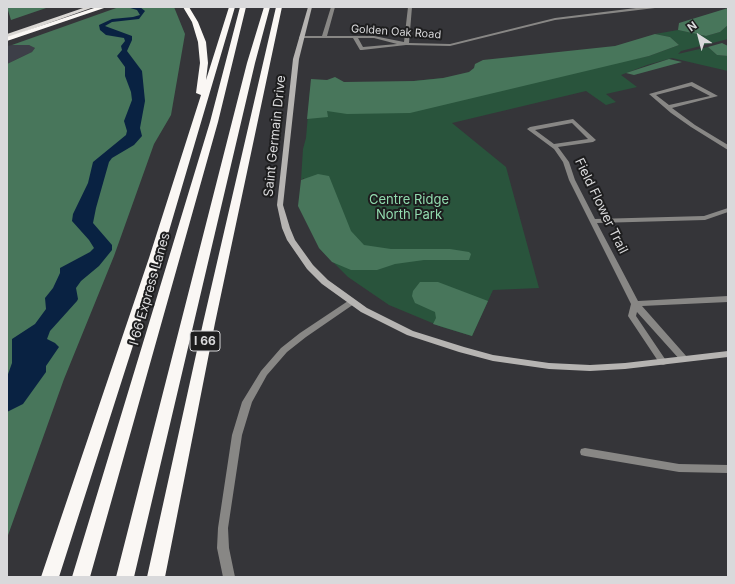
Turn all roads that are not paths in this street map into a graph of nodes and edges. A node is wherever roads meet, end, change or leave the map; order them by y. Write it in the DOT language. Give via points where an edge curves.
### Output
graph roads {
  1 [pos="70,7"];
  2 [pos="104,7"];
  3 [pos="186,7"];
  4 [pos="232,7"];
  5 [pos="243,7"];
  6 [pos="310,7"];
  7 [pos="333,7"];
  8 [pos="410,7"];
  9 [pos="655,7"];
  10 [pos="91,8"];
  11 [pos="277,8"];
  12 [pos="36,18"];
  13 [pos="7,36"];
  14 [pos="301,37"];
  15 [pos="324,37"];
  16 [pos="355,37"];
  17 [pos="7,39"];
  18 [pos="406,44"];
  19 [pos="668,107"];
  20 [pos="194,130"];
  21 [pos="553,146"];
  22 [pos="728,148"];
  23 [pos="728,210"];
  24 [pos="592,221"];
  25 [pos="728,299"];
  26 [pos="351,302"];
  27 [pos="635,304"];
  28 [pos="728,354"];
  29 [pos="684,359"];
  30 [pos="663,362"];
  31 [pos="585,452"];
  32 [pos="728,469"];
  33 [pos="50,577"];
  34 [pos="81,577"];
  35 [pos="125,577"];
  36 [pos="156,577"];
  37 [pos="229,577"];
  1 -- 12 [label="main road"];
  2 -- 10 [label="highway"];
  3 -- 20 [label="highway" via="202,42 204,63"];
  4 -- 20 [label="highway"];
  5 -- 34 [label="highway, I 66 Express Lanes" via="216,115"];
  6 -- 14 [label="street, Saint Germain Drive"];
  7 -- 15 [label="street"];
  8 -- 18 [label="street"];
  9 -- 18 [label="street, Golden Oak Road" via="555,19 450,45"];
  10 -- 13 [label="main road"];
  10 -- 17 [label="highway"];
  11 -- 35 [label="highway" via="251,63"];
  11 -- 36 [label="highway, I 66"];
  14 -- 15 [label="street, Golden Oak Road"];
  14 -- 26 [label="street, Saint Germain Drive" via="280,190 282,217 298,252 325,282"];
  15 -- 16 [label="street, Golden Oak Road"];
  16 -- 18 [label="street, Golden Oak Road" via="374,37"];
  16 -- 18 [label="street" via="362,48"];
  19 -- 19 [label="street" via="652,94 692,84 715,96"];
  19 -- 22 [label="street"];
  20 -- 33 [label="highway" via="155,258"];
  21 -- 21 [label="street, Field Flower Trail" via="530,129 573,121 593,140"];
  21 -- 24 [label="street, Field Flower Trail" via="566,162"];
  23 -- 24 [label="street" via="705,218"];
  24 -- 27 [label="street, Field Flower Trail"];
  25 -- 27 [label="street"];
  26 -- 30 [label="street, Saint Germain Drive" via="410,333 493,358 549,366 590,368"];
  26 -- 37 [label="street" via="284,350 264,373 247,402 237,435 223,528 223,548"];
  27 -- 29 [label="street, Field Flower Trail"];
  27 -- 30 [label="street, Field Flower Trail" via="632,316"];
  28 -- 29 [label="street, Saint Germain Drive"];
  29 -- 30 [label="street, Saint Germain Drive"];
  31 -- 32 [label="street" via="679,468"];
}
